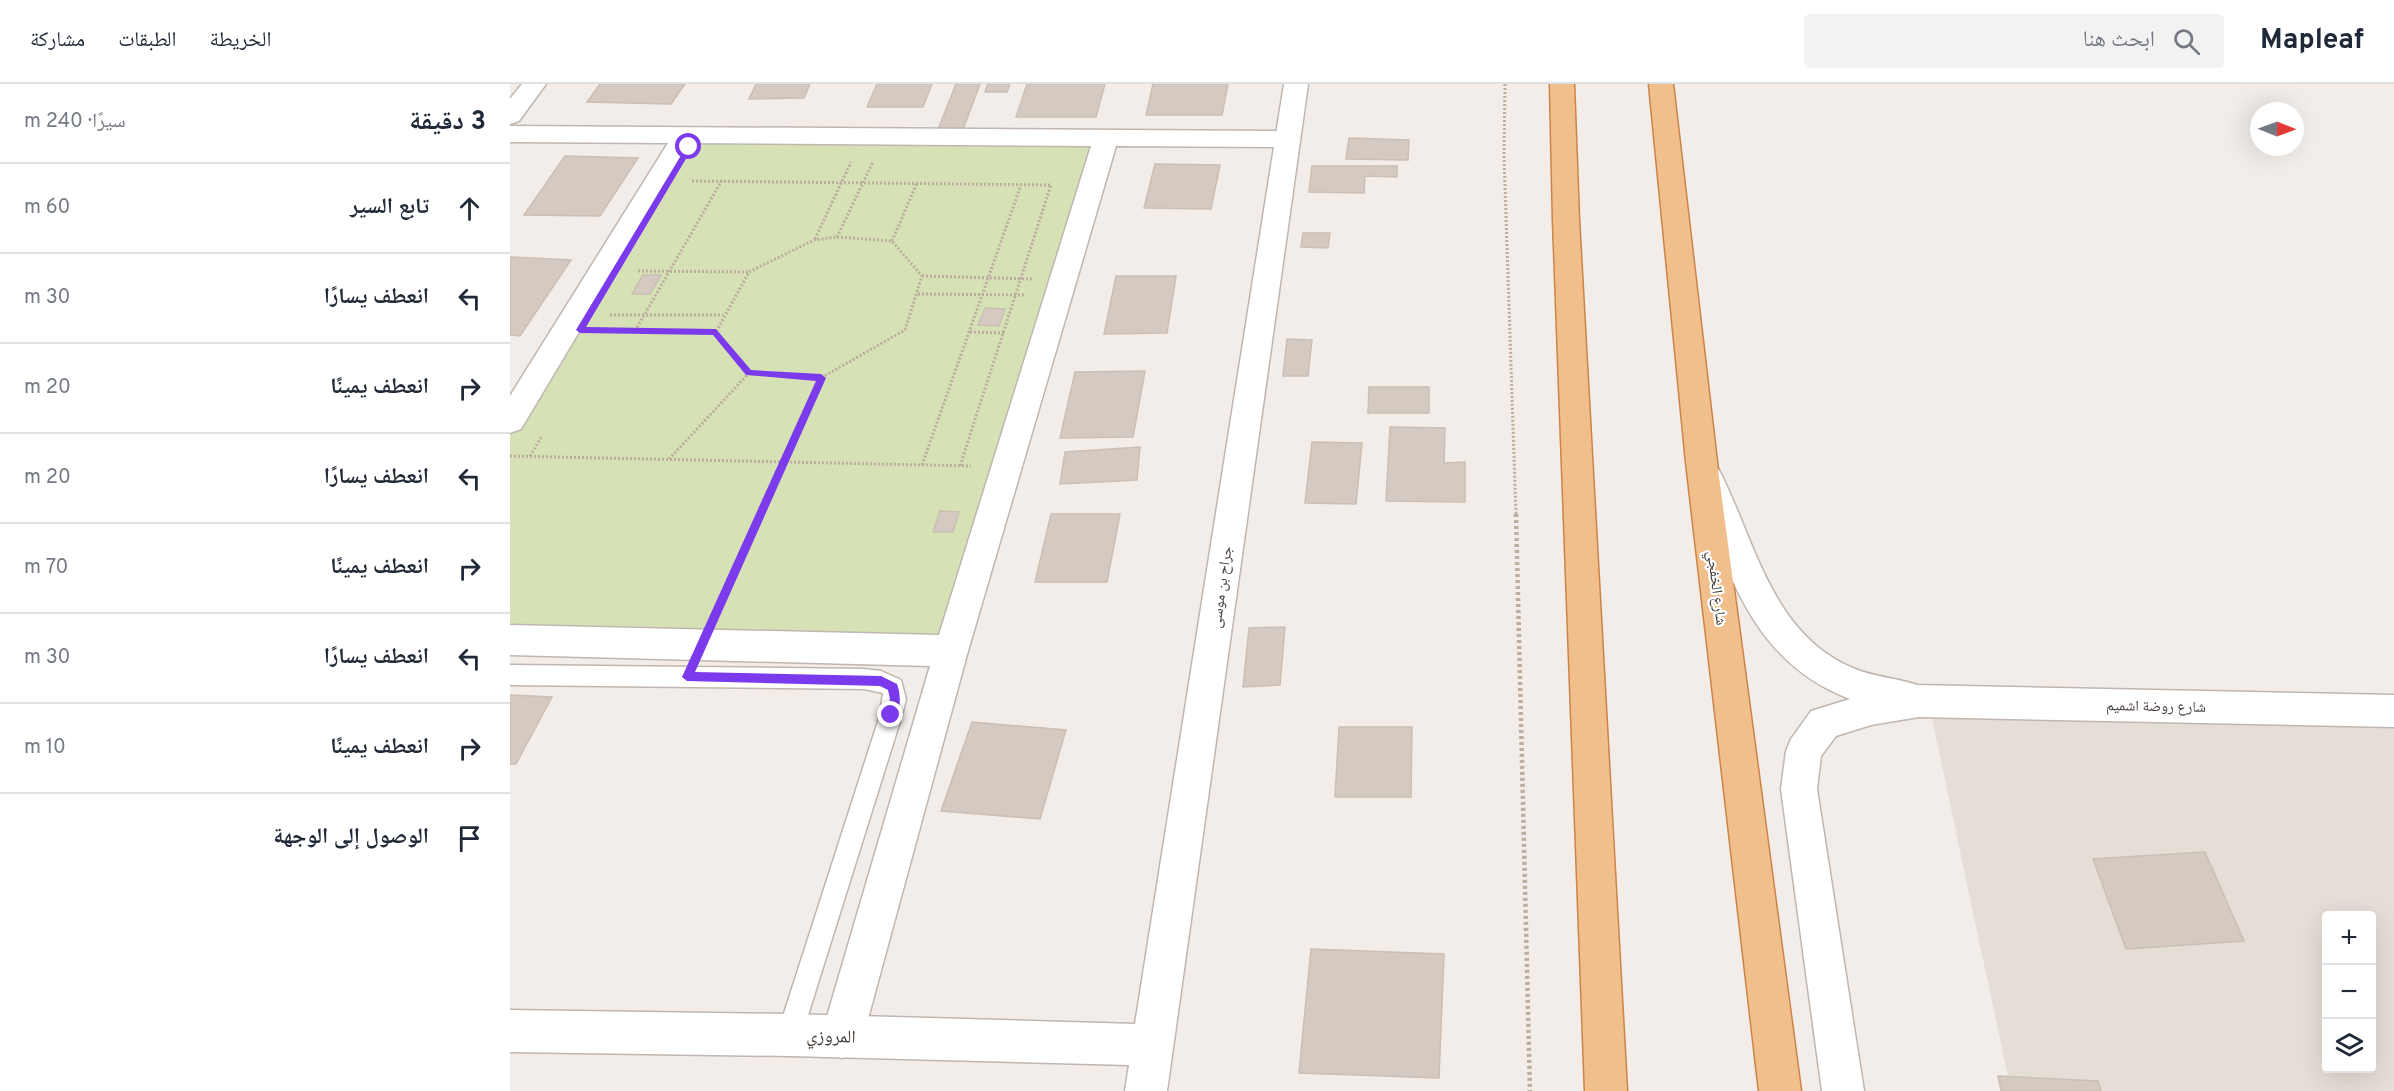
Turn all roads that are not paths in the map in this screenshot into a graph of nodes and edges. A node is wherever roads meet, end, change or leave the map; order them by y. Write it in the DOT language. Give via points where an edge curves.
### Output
graph roads {
  1 [pos="534,84"];
  2 [pos="1296,84"];
  3 [pos="1562,84"];
  4 [pos="1661,84"];
  5 [pos="510,116"];
  6 [pos="510,134"];
  7 [pos="685,135"];
  8 [pos="1106,137"];
  9 [pos="1288,139"];
  10 [pos="510,421"];
  11 [pos="1702,463"];
  12 [pos="510,640"];
  13 [pos="951,651"];
  14 [pos="510,675"];
  15 [pos="1919,701"];
  16 [pos="2394,711"];
  17 [pos="510,1031"];
  18 [pos="790,1035"];
  19 [pos="842,1037"];
  20 [pos="1153,1045"];
  21 [pos="1146,1091"];
  22 [pos="1606,1091"];
  23 [pos="1779,1091"];
  24 [pos="1843,1091"];
  1 -- 5 [label="street"];
  2 -- 9 [label="street, جراح بن موسى"];
  3 -- 22 [label="highway"];
  4 -- 11 [label="highway, شارع الخفجي"];
  6 -- 7 [label="street"];
  7 -- 8 [label="street"];
  7 -- 10 [label="street"];
  8 -- 9 [label="street"];
  8 -- 13 [label="street"];
  9 -- 20 [label="street, جراح بن موسى"];
  11 -- 15 [label="street, شارع روضة اشميم" via="1741,561 1784,638 1817,667 1842,680"];
  11 -- 23 [label="highway, شارع الخفجي"];
  12 -- 13 [label="street"];
  13 -- 19 [label="street"];
  14 -- 18 [label="lane" via="864,679 893,687 891,715"];
  15 -- 16 [label="street, شارع روضة اشميم"];
  15 -- 24 [label="street, شارع روضة اشميم" via="1871,709 1824,723 1804,751 1799,789"];
  17 -- 18 [label="street, المروزي"];
  18 -- 19 [label="street, المروزي"];
  19 -- 20 [label="street, المروزي"];
  20 -- 21 [label="street, جراح بن موسى"];
}
